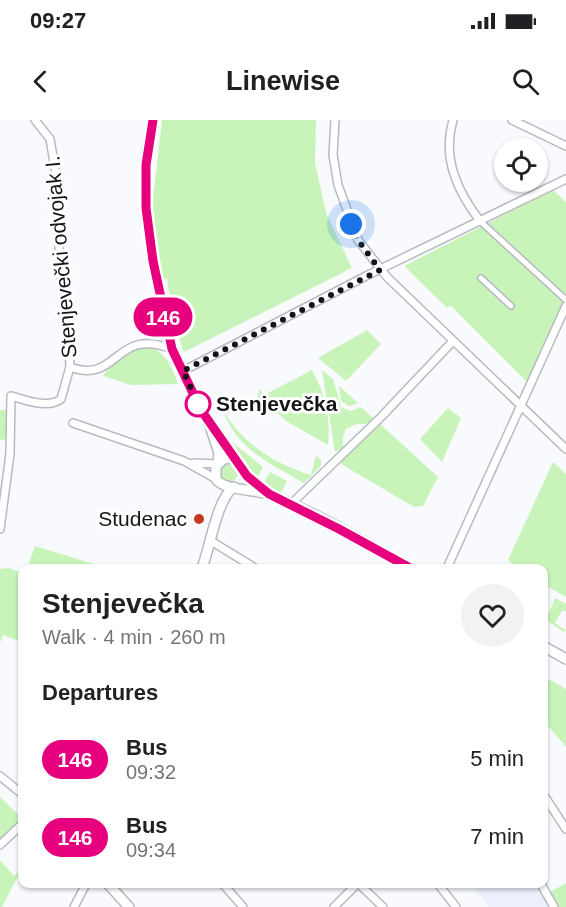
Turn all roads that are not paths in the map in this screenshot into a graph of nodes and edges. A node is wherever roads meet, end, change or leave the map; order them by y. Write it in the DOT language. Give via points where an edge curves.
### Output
graph roads {
  1 [pos="35,120"];
  2 [pos="153,120"];
  3 [pos="334,120"];
  4 [pos="453,120"];
  5 [pos="512,120"];
  6 [pos="566,146"];
  7 [pos="566,179"];
  8 [pos="480,221"];
  9 [pos="380,270"];
  10 [pos="481,278"];
  11 [pos="566,300"];
  12 [pos="511,306"];
  13 [pos="566,306"];
  14 [pos="453,341"];
  15 [pos="172,349"];
  16 [pos="70,367"];
  17 [pos="183,371"];
  18 [pos="521,406"];
  19 [pos="73,423"];
  20 [pos="209,424"];
  21 [pos="566,449"];
  22 [pos="235,459"];
  23 [pos="184,461"];
  24 [pos="218,463"];
  25 [pos="244,471"];
  26 [pos="217,481"];
  27 [pos="233,487"];
  28 [pos="269,494"];
  29 [pos="291,504"];
  30 [pos="219,511"];
  31 [pos="0,529"];
  32 [pos="212,541"];
  33 [pos="203,564"];
  34 [pos="249,564"];
  35 [pos="403,564"];
  36 [pos="449,564"];
  37 [pos="548,649"];
  38 [pos="566,659"];
  39 [pos="0,776"];
  40 [pos="18,791"];
  41 [pos="548,802"];
  42 [pos="18,828"];
  43 [pos="566,829"];
  44 [pos="0,845"];
  45 [pos="84,888"];
  46 [pos="111,888"];
  47 [pos="226,888"];
  48 [pos="354,888"];
  49 [pos="362,888"];
  50 [pos="441,888"];
  51 [pos="543,888"];
  52 [pos="120,903"];
  53 [pos="238,905"];
  54 [pos="74,907"];
  55 [pos="129,907"];
  56 [pos="334,907"];
  57 [pos="383,907"];
  58 [pos="456,907"];
  59 [pos="554,907"];
  1 -- 16 [label="street, Stenjevečki odvojak I." via="50,139 57,180 60,275 67,308"];
  2 -- 15 [label="street" via="146,165 146,208"];
  3 -- 9 [label="street" via="333,155 341,197 358,240"];
  4 -- 8 [label="street" via="449,143 453,174"];
  5 -- 6 [label="street"];
  7 -- 8 [label="street"];
  8 -- 9 [label="street"];
  8 -- 11 [label="street"];
  9 -- 14 [label="street"];
  9 -- 17 [label="street"];
  10 -- 12 [label="street"];
  13 -- 18 [label="street"];
  14 -- 18 [label="street"];
  14 -- 29 [label="street" via="381,418"];
  15 -- 16 [label="street" via="145,342 127,348 100,369 88,372"];
  15 -- 17 [label="street"];
  16 -- 31 [label="street, Stenjevečki odvojak I." via="61,399 48,404 11,396 10,454"];
  17 -- 20 [label="street"];
  18 -- 21 [label="street"];
  18 -- 36 [label="street"];
  19 -- 23 [label="street"];
  20 -- 22 [label="street"];
  20 -- 24 [label="street" via="219,453"];
  22 -- 24 [label="street" via="225,458"];
  22 -- 25 [label="street"];
  23 -- 24 [label="street"];
  23 -- 26 [label="street"];
  24 -- 26 [label="street" via="214,470"];
  25 -- 27 [label="street" via="242,480"];
  25 -- 28 [label="street"];
  26 -- 27 [label="street"];
  26 -- 30 [label="street"];
  27 -- 28 [label="street"];
  27 -- 30 [label="street"];
  28 -- 29 [label="street"];
  29 -- 35 [label="street"];
  30 -- 32 [label="street"];
  32 -- 33 [label="street"];
  32 -- 34 [label="street"];
  37 -- 38 [label="street"];
  39 -- 40 [label="street"];
  41 -- 43 [label="street"];
  42 -- 44 [label="street"];
  45 -- 54 [label="street"];
  46 -- 52 [label="street"];
  47 -- 53 [label="street"];
  48 -- 56 [label="street"];
  49 -- 57 [label="street"];
  50 -- 58 [label="street"];
  51 -- 59 [label="street"];
  52 -- 55 [label="street"];
}
